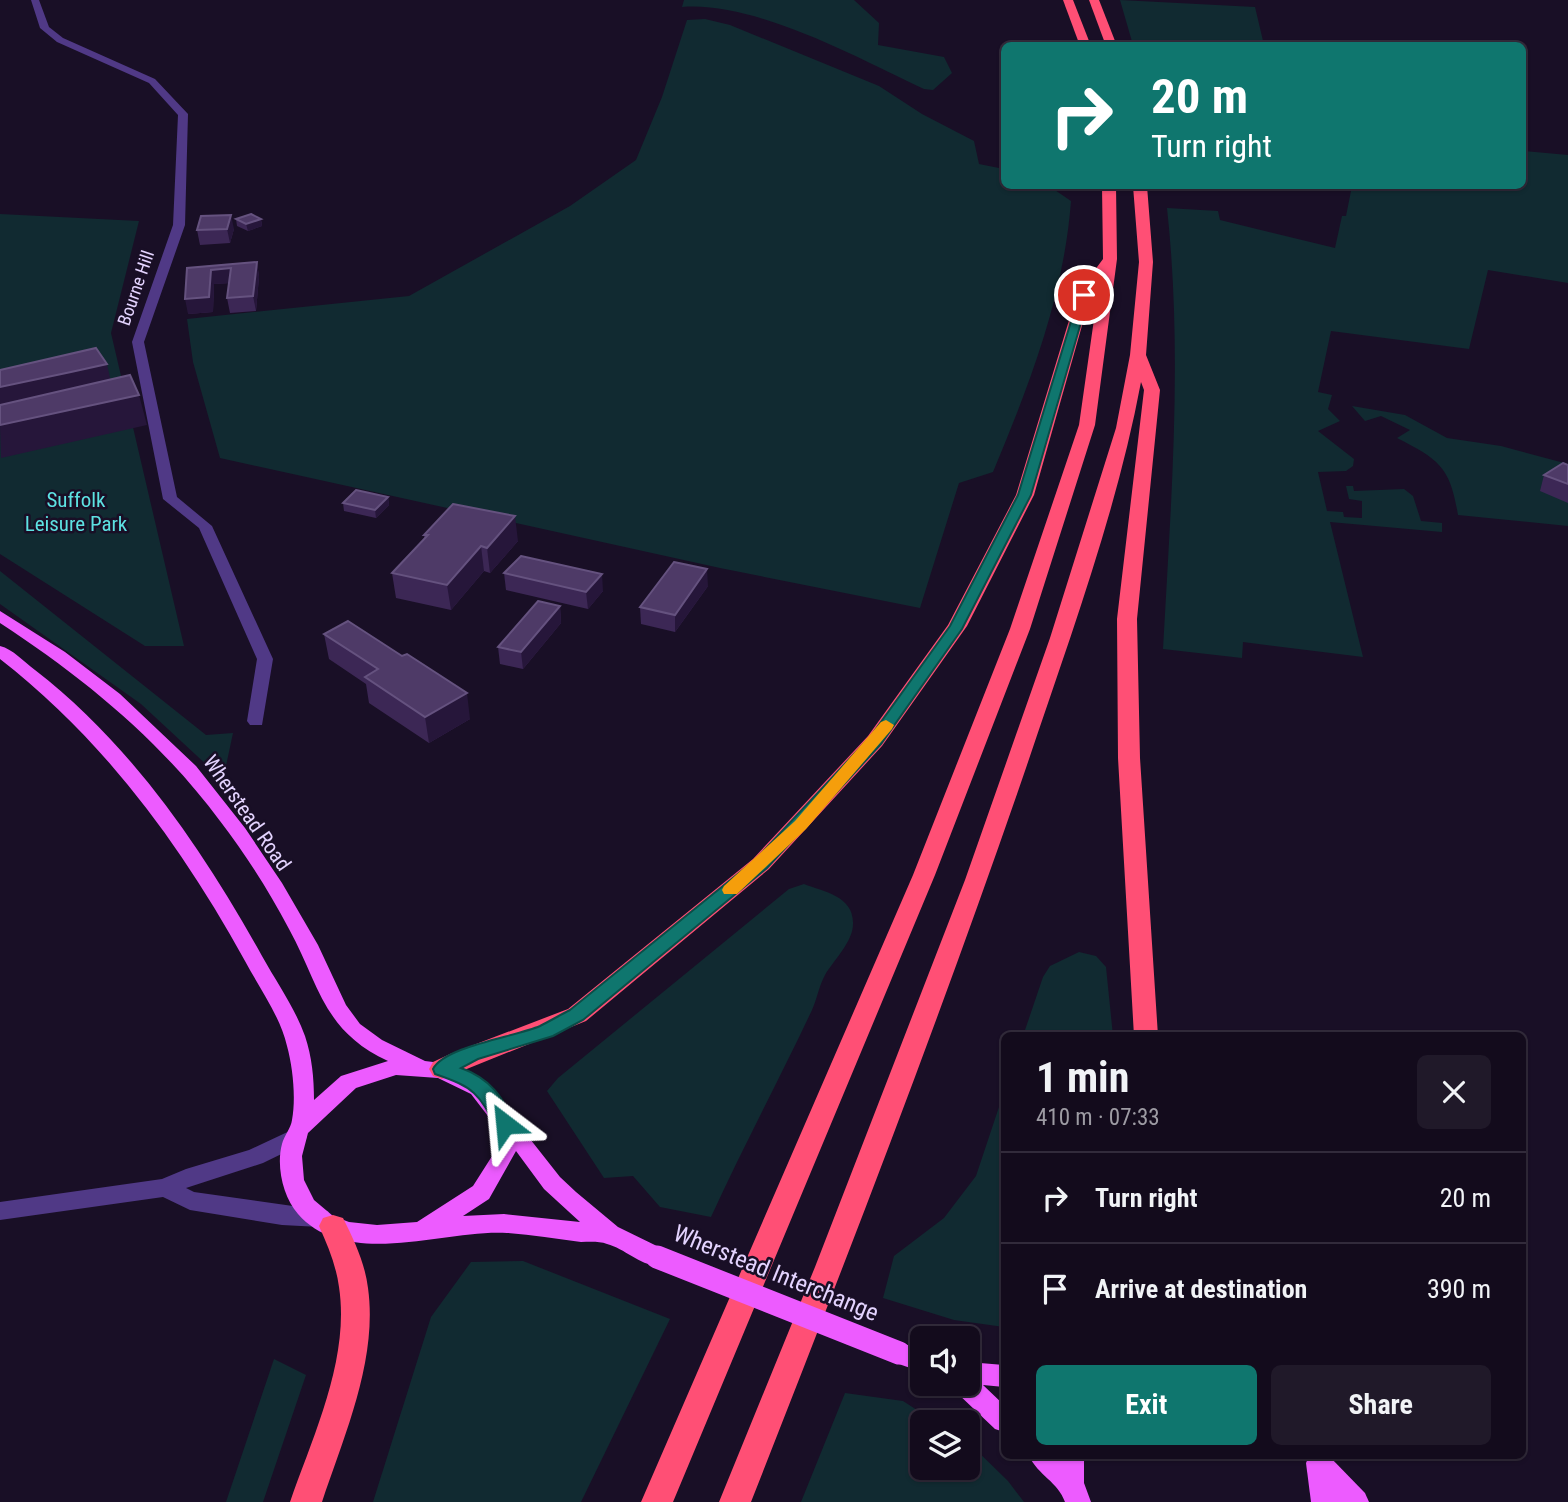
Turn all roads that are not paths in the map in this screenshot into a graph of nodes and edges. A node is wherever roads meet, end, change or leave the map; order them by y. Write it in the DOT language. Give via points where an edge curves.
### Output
graph roads {
  1 [pos="35,0"];
  2 [pos="1068,0"];
  3 [pos="1094,0"];
  4 [pos="1084,42"];
  5 [pos="1110,42"];
  6 [pos="1109,189"];
  7 [pos="1140,189"];
  8 [pos="1110,259"];
  9 [pos="1138,355"];
  10 [pos="0,616"];
  11 [pos="0,651"];
  12 [pos="256,721"];
  13 [pos="1146,1032"];
  14 [pos="418,1066"];
  15 [pos="442,1069"];
  16 [pos="502,1117"];
  17 [pos="300,1129"];
  18 [pos="166,1188"];
  19 [pos="0,1211"];
  20 [pos="326,1222"];
  21 [pos="424,1229"];
  22 [pos="610,1234"];
  23 [pos="910,1357"];
  24 [pos="980,1374"];
  25 [pos="1001,1376"];
  26 [pos="978,1396"];
  27 [pos="1001,1418"];
  28 [pos="1045,1459"];
  29 [pos="1071,1459"];
  30 [pos="1317,1460"];
  31 [pos="1075,1492"];
  32 [pos="306,1502"];
  33 [pos="656,1502"];
  34 [pos="735,1502"];
  35 [pos="1324,1502"];
  36 [pos="1356,1502"];
  1 -- 12 [label="street, Bourne Hill" via="45,28 60,40 152,81 183,114 179,225 138,342 170,499 205,526 265,659"];
  2 -- 4 [label="highway"];
  3 -- 5 [label="highway"];
  6 -- 8 [label="highway"];
  7 -- 9 [label="highway" via="1146,262"];
  8 -- 15 [label="highway" via="1084,295 1024,495 957,626 875,741 761,864 577,1015 547,1031 474,1053"];
  8 -- 33 [label="highway" via="1087,425 1020,629 919,888"];
  9 -- 13 [label="highway" via="1152,390 1127,619 1129,758"];
  9 -- 34 [label="highway" via="1124,428 1060,638 980,868"];
  10 -- 14 [label="main road, Wherstead Road" via="129,707 177,755 251,853 307,943 341,1014 375,1046"];
  11 -- 17 [label="main road" via="85,724 161,811 238,927 298,1044"];
  14 -- 15 [label="main road, Wherstead Interchange"];
  14 -- 17 [label="main road, Wherstead Interchange" via="357,1078 327,1096"];
  15 -- 16 [label="main road, Wherstead Interchange" via="483,1089"];
  16 -- 21 [label="main road, Wherstead Interchange" via="506,1146 482,1193 456,1214"];
  16 -- 22 [label="main road, Wherstead Interchange" via="552,1183"];
  17 -- 18 [label="street" via="255,1157"];
  17 -- 20 [label="main road" via="290,1169 296,1192 310,1212"];
  18 -- 19 [label="street"];
  18 -- 20 [label="street" via="191,1201"];
  20 -- 21 [label="main road, Wherstead Interchange" via="362,1235"];
  20 -- 32 [label="highway" via="349,1263 354,1299 352,1344 339,1406"];
  21 -- 22 [label="main road, Wherstead Interchange" via="488,1223"];
  22 -- 23 [label="main road, Wherstead Interchange, bridge"];
  24 -- 25 [label="main road"];
  26 -- 27 [label="main road"];
  28 -- 31 [label="main road"];
  29 -- 31 [label="main road"];
  30 -- 35 [label="main road"];
  30 -- 36 [label="main road"];
}
